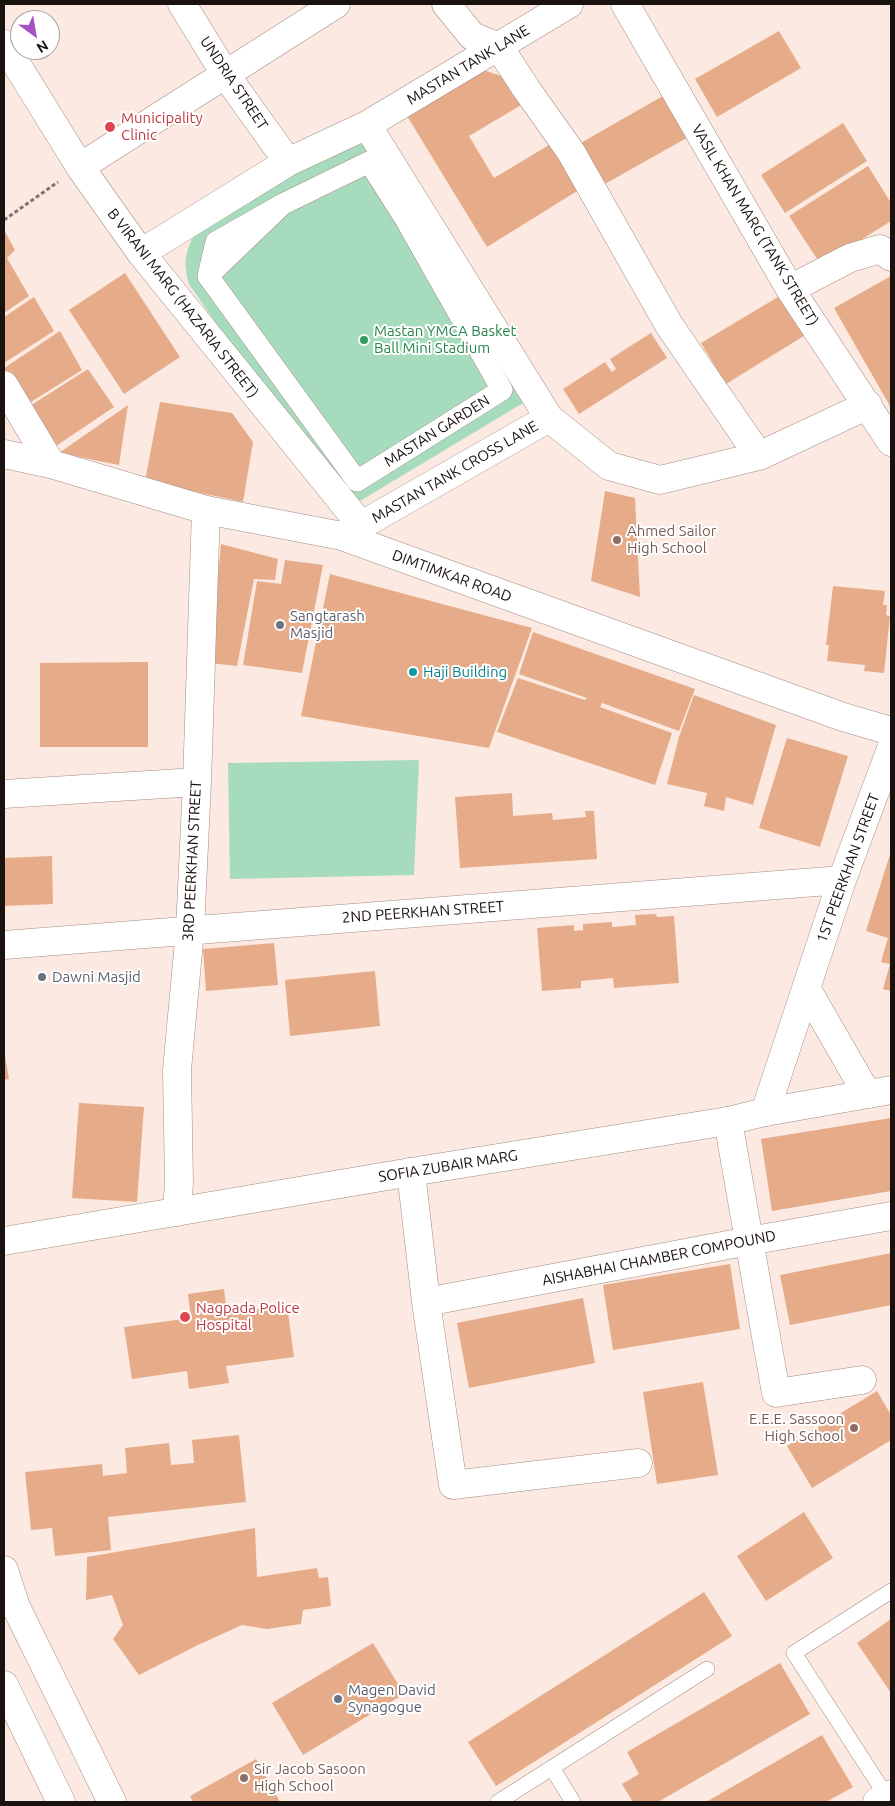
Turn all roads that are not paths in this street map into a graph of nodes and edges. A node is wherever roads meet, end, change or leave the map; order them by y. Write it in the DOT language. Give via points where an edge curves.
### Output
graph roads {
  1 [pos="182,4"];
  2 [pos="336,4"];
  3 [pos="446,4"];
  4 [pos="569,4"];
  5 [pos="625,4"];
  6 [pos="4,44"];
  7 [pos="499,46"];
  8 [pos="225,74"];
  9 [pos="367,125"];
  10 [pos="288,162"];
  11 [pos="80,167"];
  12 [pos="283,204"];
  13 [pos="141,253"];
  14 [pos="891,257"];
  15 [pos="790,289"];
  16 [pos="4,385"];
  17 [pos="868,405"];
  18 [pos="549,418"];
  19 [pos="891,442"];
  20 [pos="4,454"];
  21 [pos="759,456"];
  22 [pos="51,464"];
  23 [pos="206,510"];
  24 [pos="351,531"];
  25 [pos="891,731"];
  26 [pos="891,749"];
  27 [pos="197,782"];
  28 [pos="4,794"];
  29 [pos="842,880"];
  30 [pos="190,930"];
  31 [pos="4,945"];
  32 [pos="806,988"];
  33 [pos="879,1092"];
  34 [pos="765,1112"];
  35 [pos="728,1121"];
  36 [pos="411,1172"];
  37 [pos="177,1212"];
  38 [pos="891,1216"];
  39 [pos="749,1241"];
  40 [pos="4,1242"];
  41 [pos="426,1302"];
  42 [pos="862,1380"];
  43 [pos="638,1463"];
  44 [pos="4,1570"];
  45 [pos="891,1591"];
  46 [pos="707,1669"];
  47 [pos="4,1685"];
  48 [pos="552,1768"];
  49 [pos="885,1798"];
  50 [pos="61,1802"];
  51 [pos="112,1802"];
  52 [pos="498,1802"];
  53 [pos="573,1802"];
  1 -- 8 [label="street, UNDRIA STREET"];
  2 -- 8 [label="street"];
  3 -- 7 [label="street" via="472,36"];
  4 -- 7 [label="street, MASTAN TANK LANE"];
  5 -- 15 [label="street, VASIL KHAN MARG (TANK STREET)"];
  6 -- 11 [label="street, B VIRANI MARG (HAZARIA STREET)"];
  7 -- 9 [label="street, MASTAN TANK LANE"];
  7 -- 21 [label="street" via="571,152 669,325"];
  8 -- 10 [label="street, UNDRIA STREET"];
  8 -- 11 [label="street"];
  9 -- 10 [label="street, MASTAN TANK LANE"];
  9 -- 18 [label="street"];
  10 -- 13 [label="street, MASTAN TANK LANE"];
  11 -- 13 [label="street, B VIRANI MARG (HAZARIA STREET)"];
  12 -- 12 [label="street, MASTAN GARDEN" via="216,242 208,276 357,480 502,390 407,222 369,162"];
  13 -- 24 [label="street, B VIRANI MARG (HAZARIA STREET)"];
  14 -- 15 [label="street" via="880,249 850,258"];
  15 -- 17 [label="street, VASIL KHAN MARG (TANK STREET)"];
  16 -- 22 [label="street"];
  17 -- 19 [label="street, VASIL KHAN MARG (TANK STREET)"];
  17 -- 21 [label="street, MASTAN TANK CROSS LANE"];
  18 -- 21 [label="street, MASTAN TANK CROSS LANE" via="609,466 660,480"];
  18 -- 24 [label="street, MASTAN TANK CROSS LANE"];
  20 -- 22 [label="street, DIMTIMKAR ROAD"];
  22 -- 23 [label="street, DIMTIMKAR ROAD"];
  23 -- 24 [label="street, DIMTIMKAR ROAD"];
  23 -- 27 [label="street, 3RD PEERKHAN STREET"];
  24 -- 25 [label="street, DIMTIMKAR ROAD" via="834,714"];
  26 -- 29 [label="street, 1ST PEERKHAN STREET"];
  27 -- 28 [label="street"];
  27 -- 30 [label="street, 3RD PEERKHAN STREET"];
  29 -- 30 [label="street, 2ND PEERKHAN STREET"];
  29 -- 32 [label="street, 1ST PEERKHAN STREET"];
  30 -- 31 [label="street, 2ND PEERKHAN STREET"];
  30 -- 37 [label="street, 3RD PEERKHAN STREET" via="177,1070"];
  32 -- 33 [label="street"];
  32 -- 34 [label="street, 1ST PEERKHAN STREET"];
  33 -- 34 [label="street, SOFIA ZUBAIR MARG"];
  34 -- 35 [label="street, SOFIA ZUBAIR MARG"];
  35 -- 36 [label="street, SOFIA ZUBAIR MARG"];
  35 -- 39 [label="street"];
  36 -- 37 [label="street, SOFIA ZUBAIR MARG"];
  36 -- 41 [label="street"];
  37 -- 40 [label="street, SOFIA ZUBAIR MARG"];
  38 -- 39 [label="street, AISHABHAI CHAMBER COMPOUND"];
  39 -- 41 [label="street, AISHABHAI CHAMBER COMPOUND"];
  39 -- 42 [label="street" via="776,1393"];
  41 -- 43 [label="street" via="453,1485"];
  44 -- 51 [label="street" via="16,1607"];
  45 -- 49 [label="lane" via="794,1654"];
  46 -- 48 [label="lane"];
  47 -- 50 [label="street"];
  48 -- 52 [label="lane"];
  48 -- 53 [label="lane"];
}
